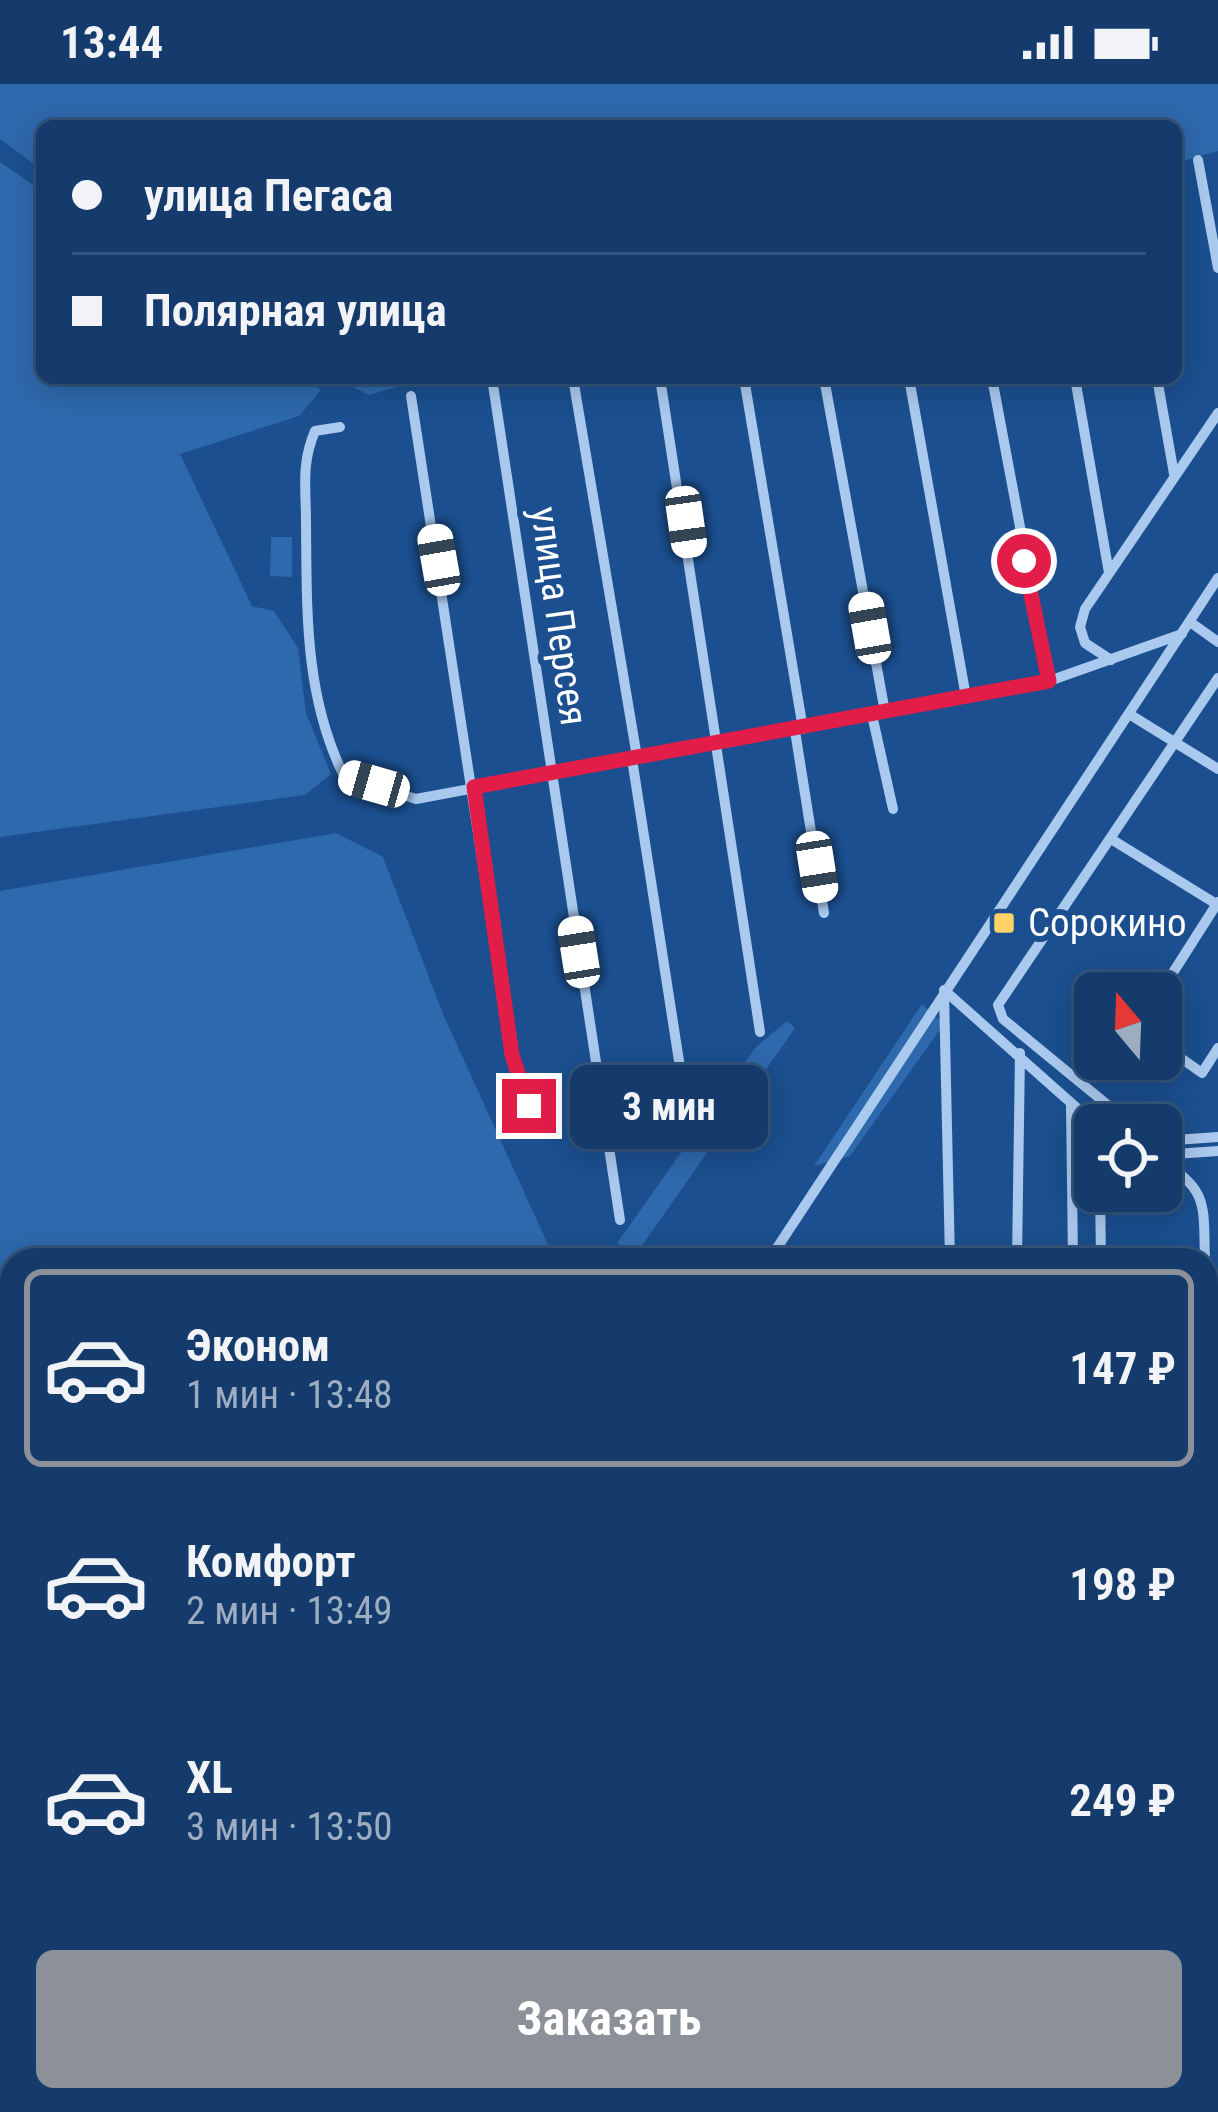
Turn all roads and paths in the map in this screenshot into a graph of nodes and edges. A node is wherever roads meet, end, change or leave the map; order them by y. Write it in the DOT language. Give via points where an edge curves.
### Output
graph roads {
  1 [pos="1198,160"];
  2 [pos="1218,268"];
  3 [pos="493,384"];
  4 [pos="574,384"];
  5 [pos="661,384"];
  6 [pos="745,384"];
  7 [pos="825,384"];
  8 [pos="910,384"];
  9 [pos="993,384"];
  10 [pos="1077,384"];
  11 [pos="1158,384"];
  12 [pos="411,396"];
  13 [pos="1218,413"];
  14 [pos="340,428"];
  15 [pos="1174,474"];
  16 [pos="1109,572"];
  17 [pos="1218,578"];
  18 [pos="1190,622"];
  19 [pos="1182,634"];
  20 [pos="1218,642"];
  21 [pos="1111,660"];
  22 [pos="1218,678"];
  23 [pos="1049,681"];
  24 [pos="967,697"];
  25 [pos="879,713"];
  26 [pos="1129,714"];
  27 [pos="799,730"];
  28 [pos="1174,742"];
  29 [pos="716,743"];
  30 [pos="635,758"];
  31 [pos="1218,770"];
  32 [pos="552,773"];
  33 [pos="474,787"];
  34 [pos="893,809"];
  35 [pos="1111,839"];
  36 [pos="1218,904"];
  37 [pos="824,913"];
  38 [pos="1174,972"];
  39 [pos="944,990"];
  40 [pos="760,1032"];
  41 [pos="1218,1048"];
  42 [pos="1019,1053"];
  43 [pos="1182,1059"];
  44 [pos="1106,1104"];
  45 [pos="529,1106"];
  46 [pos="1071,1106"];
  47 [pos="1074,1108"];
  48 [pos="1218,1137"];
  49 [pos="691,1138"];
  50 [pos="1182,1140"];
  51 [pos="1218,1151"];
  52 [pos="1182,1155"];
  53 [pos="1182,1173"];
  54 [pos="1100,1212"];
  55 [pos="620,1220"];
  56 [pos="778,1248"];
  57 [pos="950,1248"];
  58 [pos="1018,1248"];
  59 [pos="1073,1248"];
  60 [pos="1100,1248"];
  61 [pos="1205,1248"];
  1 -- 2 [label="street"];
  3 -- 32 [label="street, улица Персея"];
  4 -- 30 [label="street"];
  5 -- 29 [label="street"];
  6 -- 27 [label="street"];
  7 -- 25 [label="street"];
  8 -- 24 [label="street"];
  9 -- 23 [label="street"];
  10 -- 16 [label="street"];
  11 -- 15 [label="street"];
  12 -- 33 [label="street"];
  13 -- 15 [label="street"];
  14 -- 33 [label="street" via="315,431 303,458 305,633 329,745 344,776 416,799"];
  15 -- 16 [label="street"];
  16 -- 21 [label="street" via="1080,627 1084,643"];
  17 -- 18 [label="street"];
  18 -- 19 [label="street"];
  18 -- 20 [label="street"];
  19 -- 21 [label="street"];
  19 -- 26 [label="street"];
  21 -- 23 [label="street"];
  22 -- 28 [label="street"];
  23 -- 24 [label="street"];
  24 -- 25 [label="street"];
  25 -- 27 [label="street"];
  25 -- 34 [label="street"];
  26 -- 28 [label="street"];
  26 -- 39 [label="street"];
  27 -- 29 [label="street"];
  27 -- 37 [label="street"];
  28 -- 31 [label="street"];
  28 -- 35 [label="street"];
  29 -- 30 [label="street"];
  29 -- 40 [label="street"];
  30 -- 32 [label="street"];
  30 -- 49 [label="street"];
  32 -- 33 [label="street"];
  32 -- 55 [label="street, улица Персея"];
  33 -- 45 [label="street" via="512,1055"];
  35 -- 36 [label="street"];
  35 -- 44 [label="street" via="998,1004 1003,1019"];
  36 -- 38 [label="street"];
  39 -- 42 [label="street"];
  39 -- 56 [label="street"];
  39 -- 57 [label="street"];
  41 -- 43 [label="street" via="1202,1073"];
  42 -- 46 [label="street"];
  42 -- 58 [label="street"];
  46 -- 47 [label="street"];
  46 -- 59 [label="street"];
  48 -- 50 [label="street"];
  51 -- 52 [label="street"];
  53 -- 61 [label="street" via="1203,1199"];
  54 -- 60 [label="street"];
}
